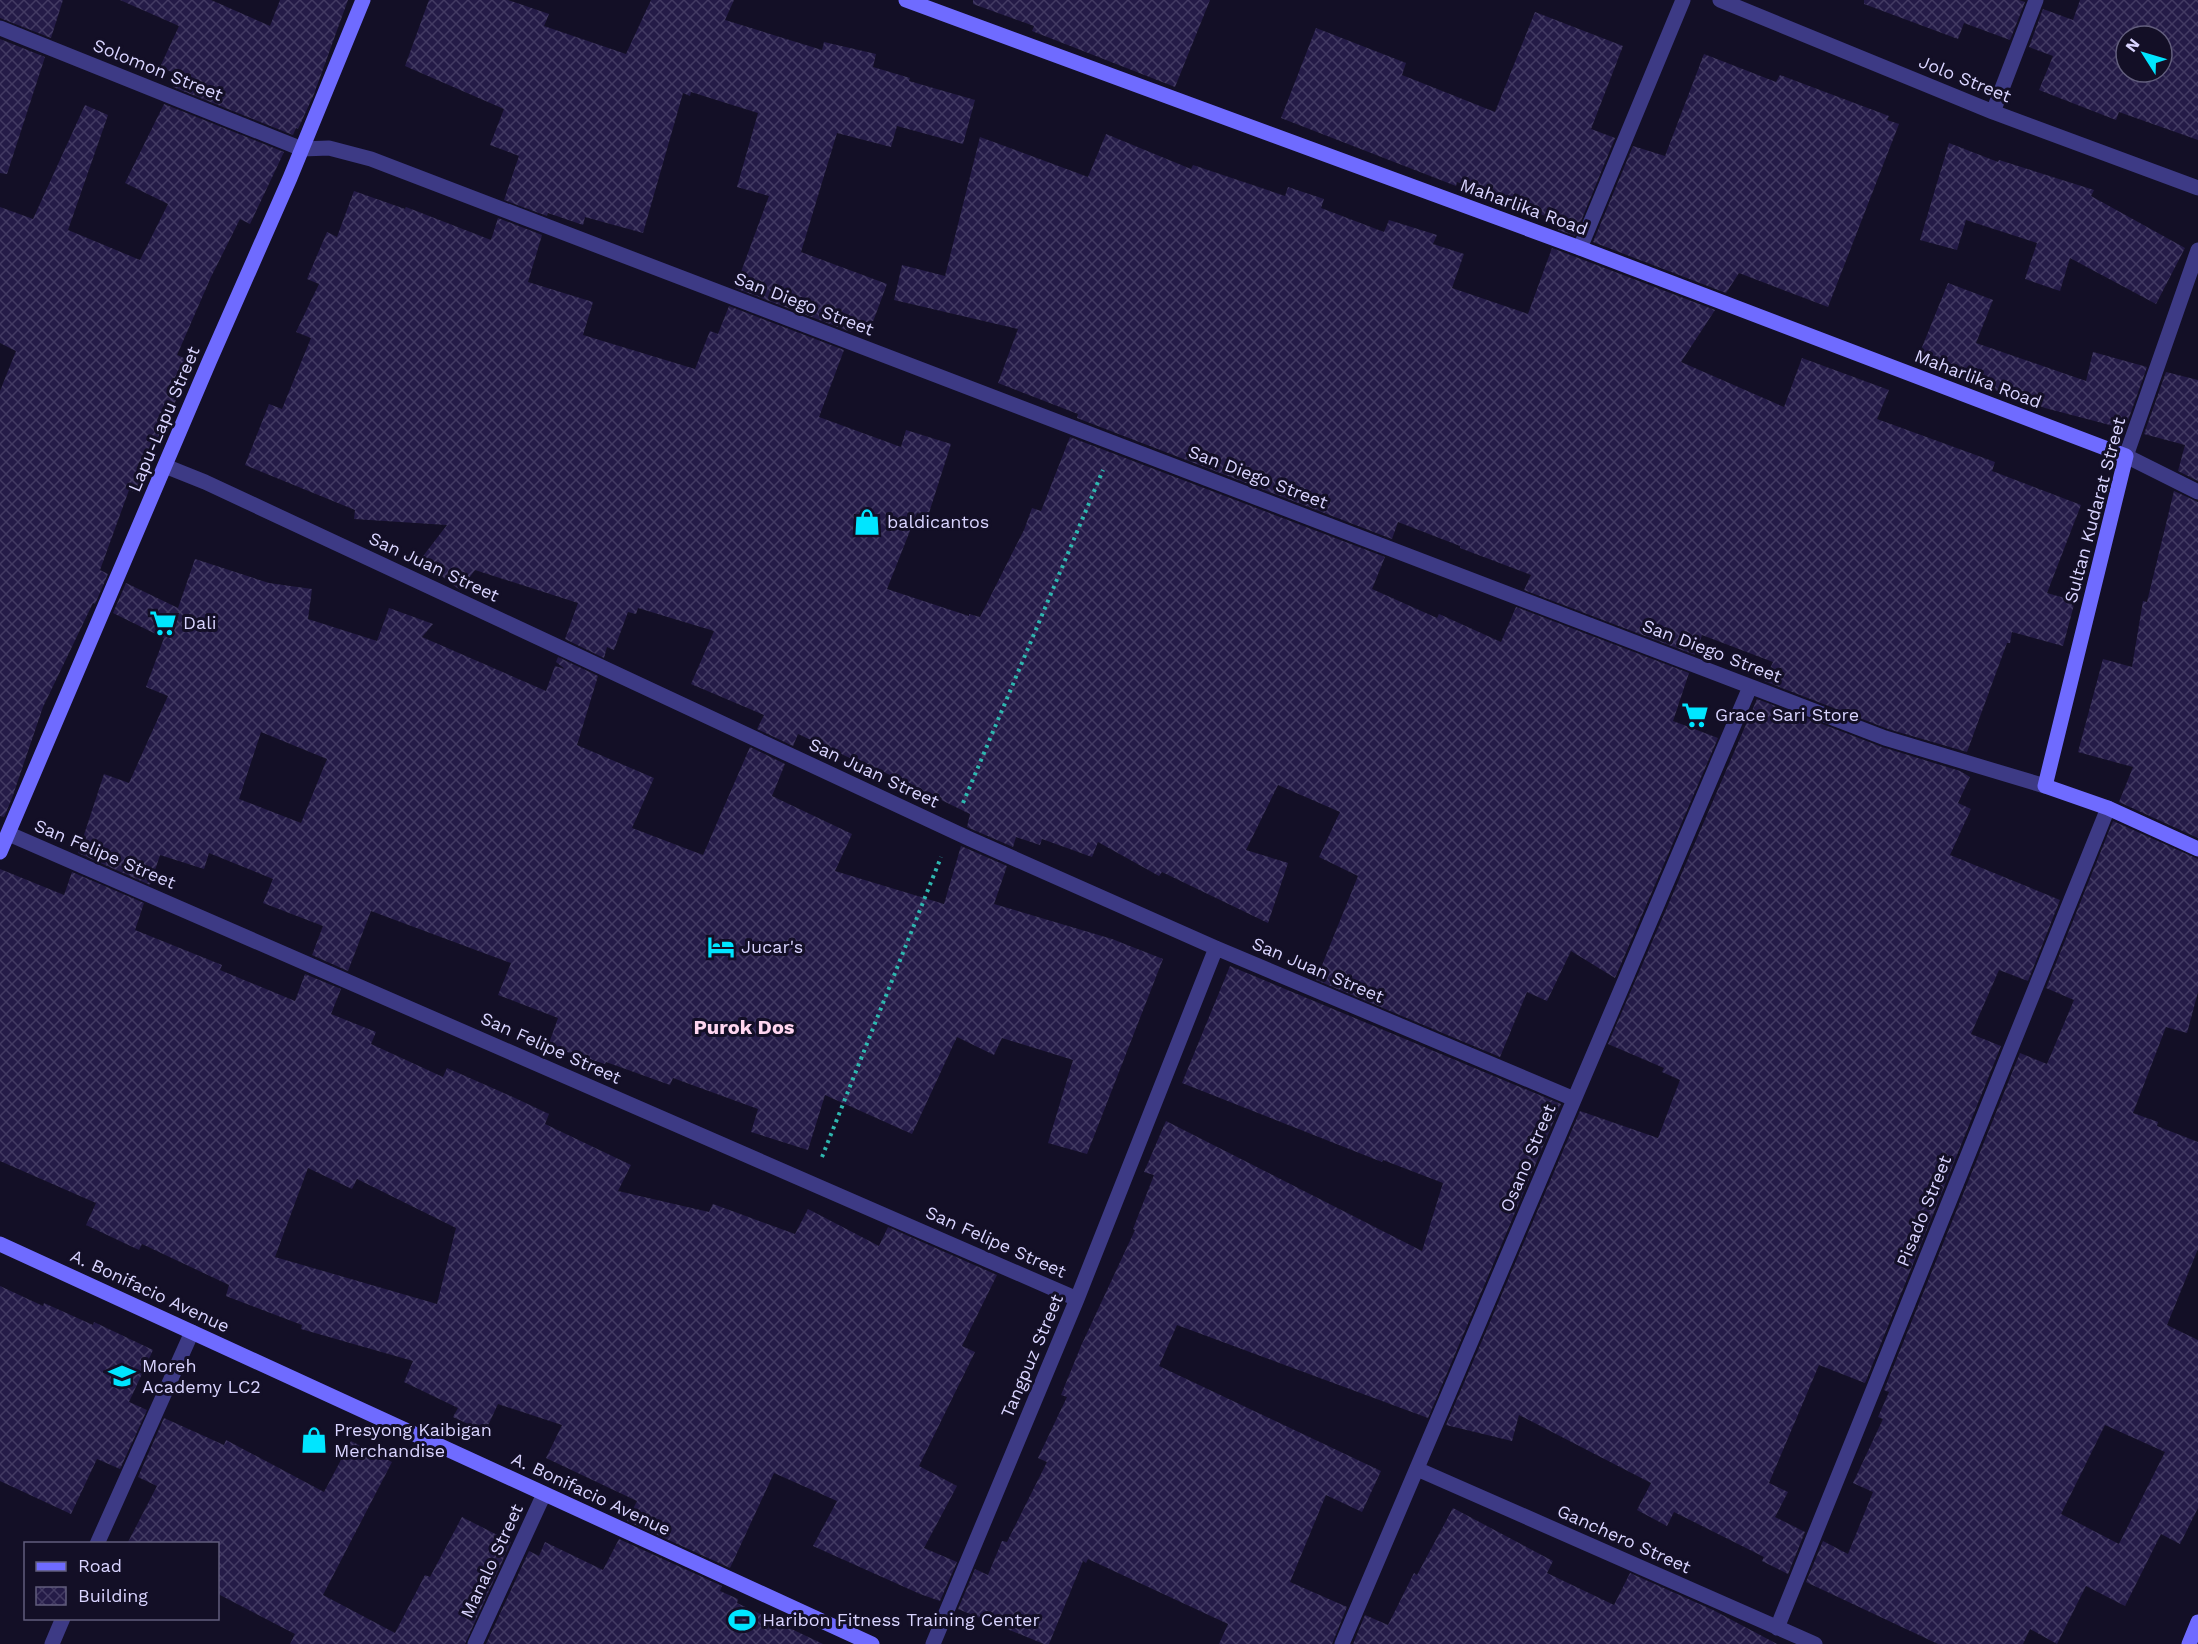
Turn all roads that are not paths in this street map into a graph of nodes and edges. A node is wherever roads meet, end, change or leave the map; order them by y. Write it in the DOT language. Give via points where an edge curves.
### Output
graph roads {
  1 [pos="363,0"];
  2 [pos="906,0"];
  3 [pos="1683,0"];
  4 [pos="1720,0"];
  5 [pos="2036,0"];
  6 [pos="0,28"];
  7 [pos="1993,112"];
  8 [pos="302,149"];
  9 [pos="2198,188"];
  10 [pos="1580,248"];
  11 [pos="2198,250"];
  12 [pos="2126,456"];
  13 [pos="165,466"];
  14 [pos="2198,492"];
  15 [pos="1750,687"];
  16 [pos="2045,786"];
  17 [pos="2108,808"];
  18 [pos="9,834"];
  19 [pos="2198,849"];
  20 [pos="0,852"];
  21 [pos="1216,948"];
  22 [pos="1574,1099"];
  23 [pos="0,1244"];
  24 [pos="1077,1299"];
  25 [pos="192,1332"];
  26 [pos="1417,1469"];
  27 [pos="544,1494"];
  28 [pos="98,1542"];
  29 [pos="62,1620"];
  30 [pos="2198,1622"];
  31 [pos="1777,1628"];
  32 [pos="52,1644"];
  33 [pos="475,1644"];
  34 [pos="872,1644"];
  35 [pos="933,1644"];
  36 [pos="1342,1644"];
  37 [pos="1815,1644"];
  38 [pos="2189,1644"];
  1 -- 8 [label="street, Lapu-Lapu Street"];
  2 -- 10 [label="street, Maharlika Road"];
  3 -- 10 [label="street"];
  4 -- 7 [label="street, Jolo Street"];
  5 -- 7 [label="street"];
  6 -- 8 [label="street, Solomon Street"];
  7 -- 9 [label="street, Jolo Street"];
  8 -- 13 [label="street, Lapu-Lapu Street"];
  8 -- 15 [label="street, San Diego Street" via="329,148 371,159"];
  10 -- 12 [label="street, Maharlika Road"];
  11 -- 12 [label="street, Sultan Kudarat Street"];
  12 -- 14 [label="street"];
  12 -- 16 [label="street, Sultan Kudarat Street"];
  13 -- 18 [label="street, Lapu-Lapu Street"];
  13 -- 21 [label="street, San Juan Street" via="952,831"];
  15 -- 16 [label="street, San Diego Street" via="1885,738"];
  15 -- 22 [label="street, Osano Street"];
  16 -- 17 [label="street, San Diego Street"];
  17 -- 19 [label="street, San Diego Street"];
  17 -- 31 [label="street, Pisado Street"];
  18 -- 20 [label="street, Lapu-Lapu Street"];
  18 -- 24 [label="street, San Felipe Street"];
  21 -- 22 [label="street, San Juan Street"];
  21 -- 24 [label="street, Tangpuz Street"];
  22 -- 26 [label="street, Osano Street"];
  23 -- 25 [label="street, A. Bonifacio Avenue"];
  24 -- 35 [label="street, Tangpuz Street"];
  25 -- 27 [label="street, A. Bonifacio Avenue"];
  25 -- 28 [label="street"];
  26 -- 31 [label="street, Ganchero Street"];
  26 -- 36 [label="street, Osano Street"];
  27 -- 33 [label="street, Manalo Street"];
  27 -- 34 [label="street, A. Bonifacio Avenue"];
  29 -- 32 [label="street"];
  30 -- 38 [label="street"];
  31 -- 37 [label="street, Ganchero Street"];
}
